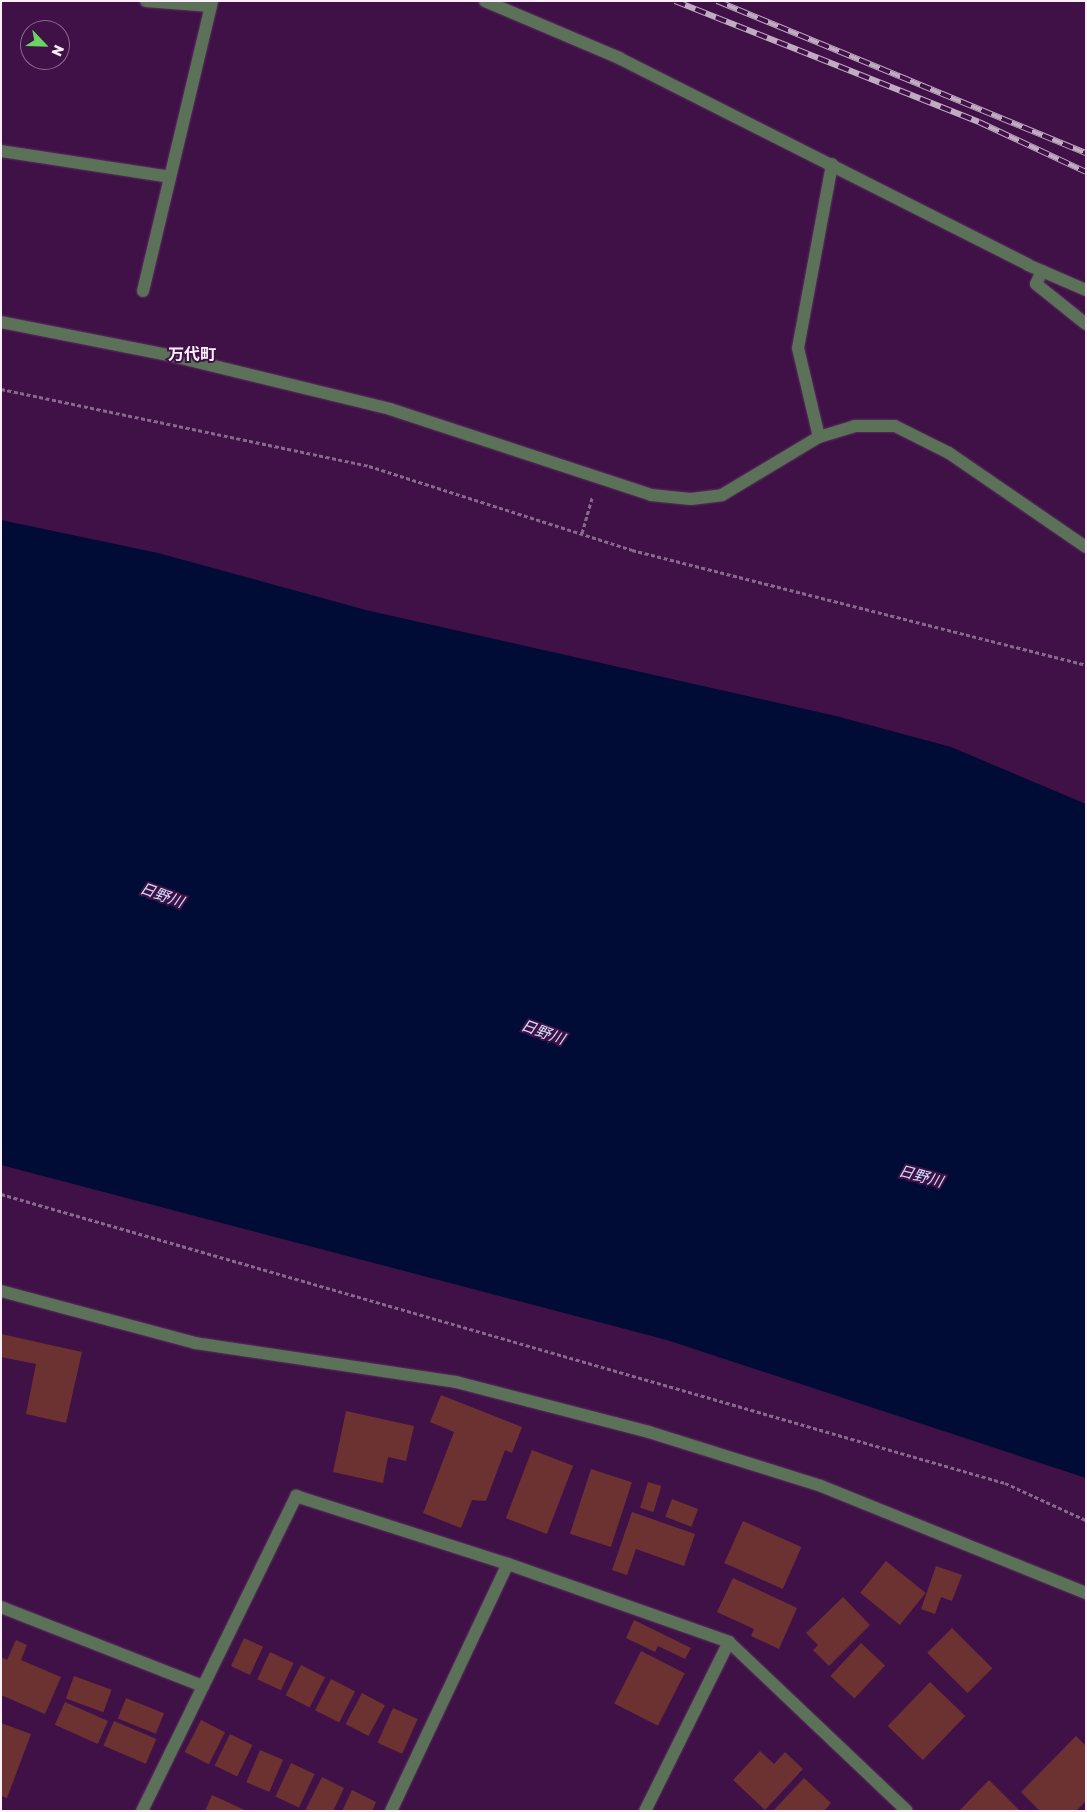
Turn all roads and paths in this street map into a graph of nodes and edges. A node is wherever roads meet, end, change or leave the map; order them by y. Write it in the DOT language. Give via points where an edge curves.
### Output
graph roads {
  1 [pos="146,1"];
  2 [pos="485,1"];
  3 [pos="212,4"];
  4 [pos="1,151"];
  5 [pos="832,164"];
  6 [pos="170,177"];
  7 [pos="1042,271"];
  8 [pos="1086,290"];
  9 [pos="142,291"];
  10 [pos="1,322"];
  11 [pos="1086,324"];
  12 [pos="1,389"];
  13 [pos="819,437"];
  14 [pos="598,477"];
  15 [pos="582,533"];
  16 [pos="1086,546"];
  17 [pos="1086,665"];
  18 [pos="1,1194"];
  19 [pos="1,1292"];
  20 [pos="1086,1520"];
  21 [pos="508,1564"];
  22 [pos="1086,1593"];
  23 [pos="1,1607"];
  24 [pos="729,1642"];
  25 [pos="203,1686"];
  26 [pos="142,1811"];
  27 [pos="391,1811"];
  28 [pos="645,1811"];
  29 [pos="907,1811"];
  1 -- 3 [label="street"];
  2 -- 5 [label="street" via="619,58"];
  3 -- 6 [label="street"];
  4 -- 6 [label="street"];
  5 -- 7 [label="street"];
  5 -- 13 [label="street" via="798,348"];
  6 -- 9 [label="street"];
  7 -- 8 [label="street"];
  7 -- 11 [label="street" via="1036,284"];
  10 -- 14 [label="street" via="177,358 390,409"];
  12 -- 15 [label="path" via="369,466"];
  13 -- 14 [label="street" via="722,496 691,499 651,495"];
  13 -- 16 [label="street" via="854,426 895,426 949,453"];
  14 -- 15 [label="path"];
  15 -- 17 [label="path" via="698,567"];
  18 -- 20 [label="path" via="1005,1483"];
  19 -- 22 [label="street" via="195,1342 456,1382 649,1432 821,1486"];
  21 -- 24 [label="street"];
  21 -- 25 [label="street" via="296,1496"];
  21 -- 27 [label="street"];
  23 -- 25 [label="street"];
  24 -- 28 [label="street"];
  24 -- 29 [label="street"];
  25 -- 26 [label="street"];
}
